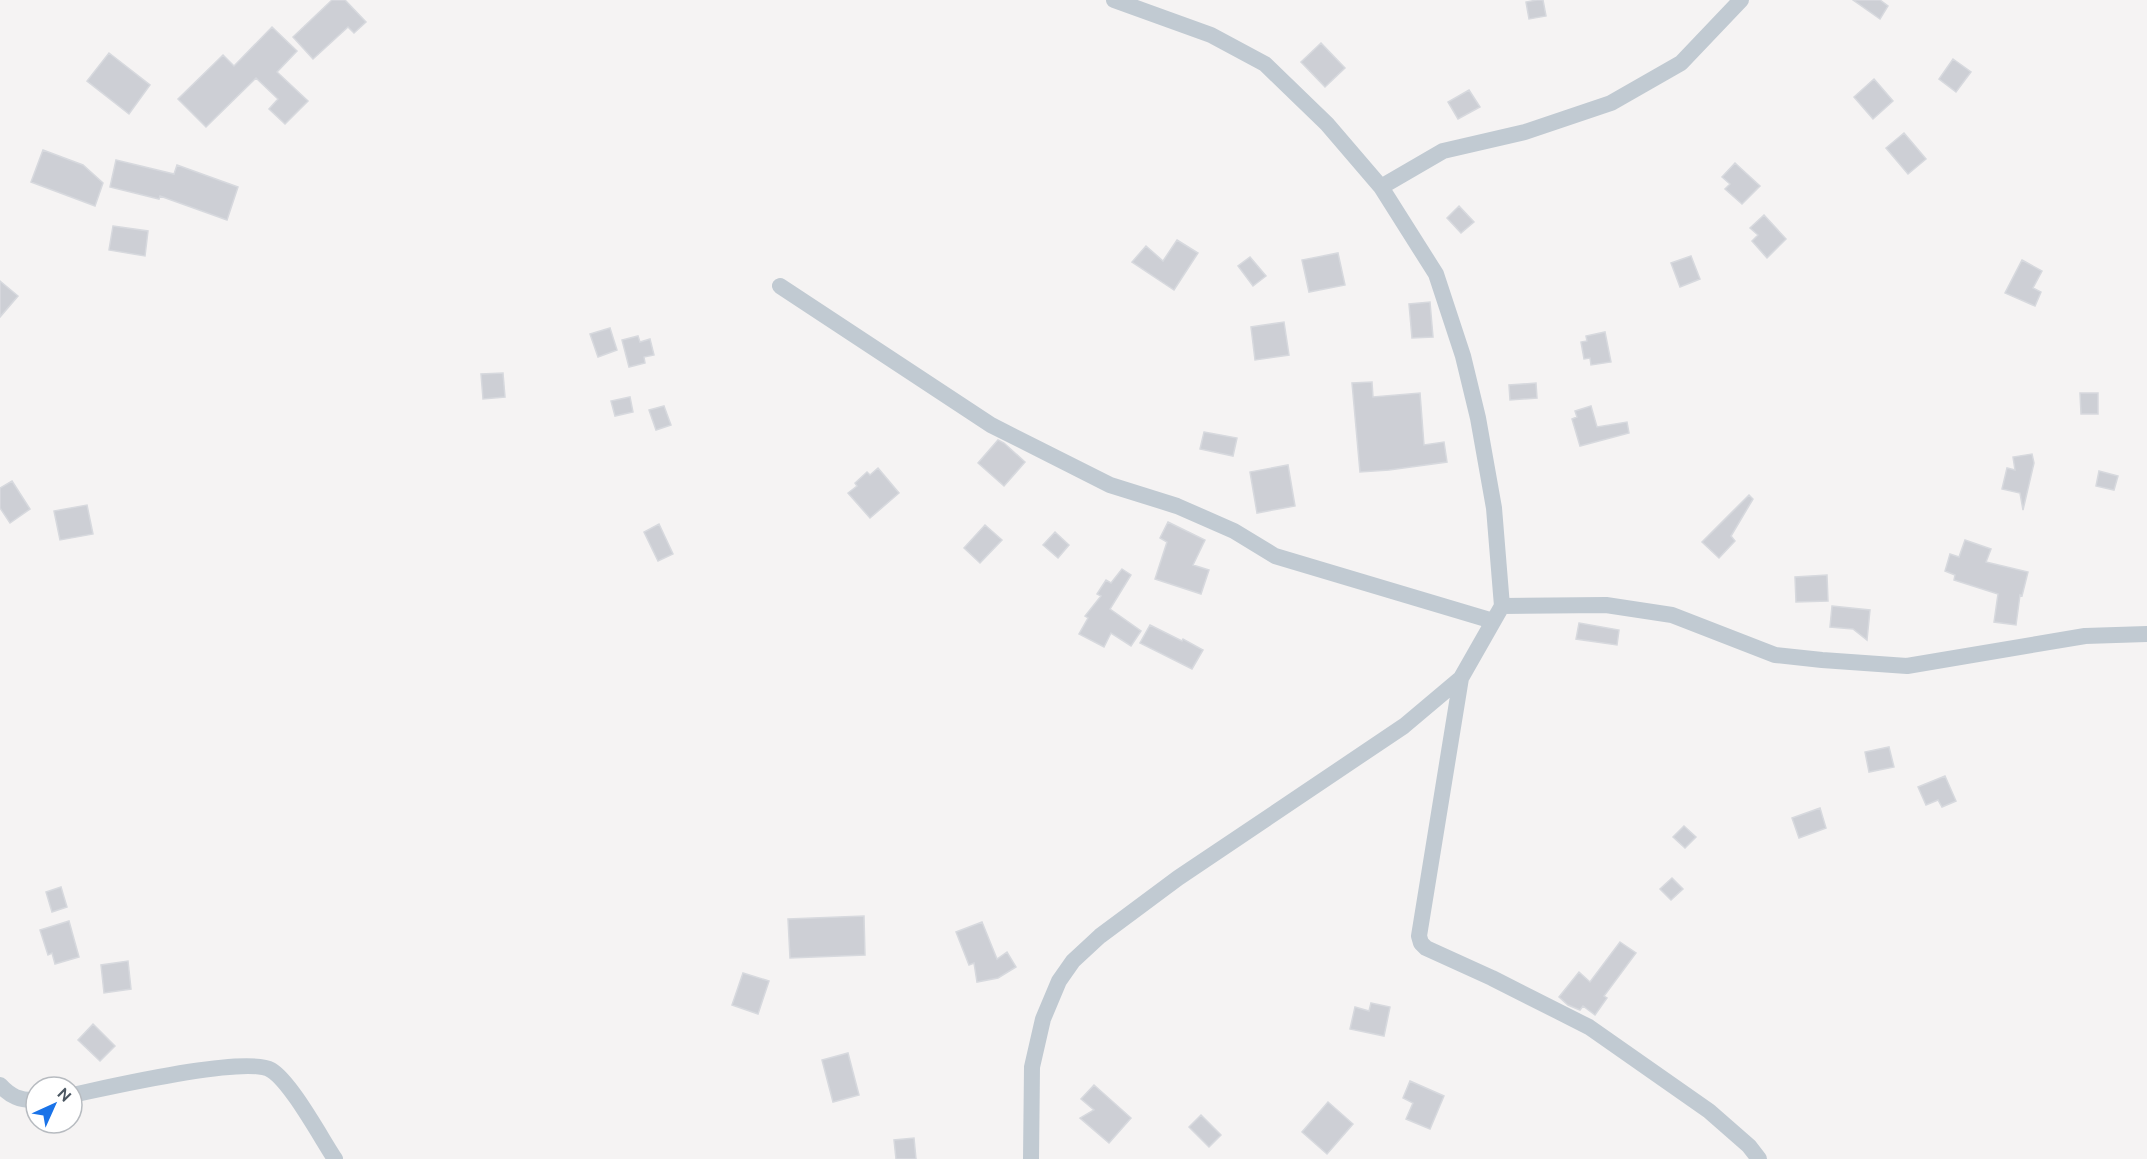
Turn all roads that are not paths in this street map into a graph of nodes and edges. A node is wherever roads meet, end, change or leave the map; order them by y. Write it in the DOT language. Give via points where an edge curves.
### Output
graph roads {
  1 [pos="1114,0"];
  2 [pos="1741,0"];
  3 [pos="1381,188"];
  4 [pos="780,286"];
  5 [pos="1503,606"];
  6 [pos="1493,621"];
  7 [pos="2147,634"];
  8 [pos="1461,678"];
  9 [pos="0,1085"];
  10 [pos="84,1093"];
  11 [pos="24,1100"];
  12 [pos="335,1159"];
  13 [pos="1030,1159"];
  14 [pos="1759,1159"];
  1 -- 3 [label="street" via="1211,35 1265,64 1327,124"];
  2 -- 3 [label="street" via="1681,63 1611,103 1525,132 1443,151"];
  3 -- 5 [label="street" via="1436,274 1463,356 1494,508"];
  4 -- 6 [label="street" via="991,424 1110,485 1177,506 1234,531 1275,556"];
  5 -- 6 [label="street"];
  5 -- 7 [label="street" via="1606,605 1661,613 1775,655 1907,666 2085,636"];
  6 -- 8 [label="street"];
  8 -- 13 [label="street" via="1404,726 1178,878 1100,936 1074,961 1059,981 1043,1019 1032,1067"];
  8 -- 14 [label="street" via="1427,880 1421,943 1589,1027 1709,1111"];
  9 -- 11 [label="street"];
  10 -- 12 [label="street" via="209,1070 251,1065 270,1070 285,1083"];
}
